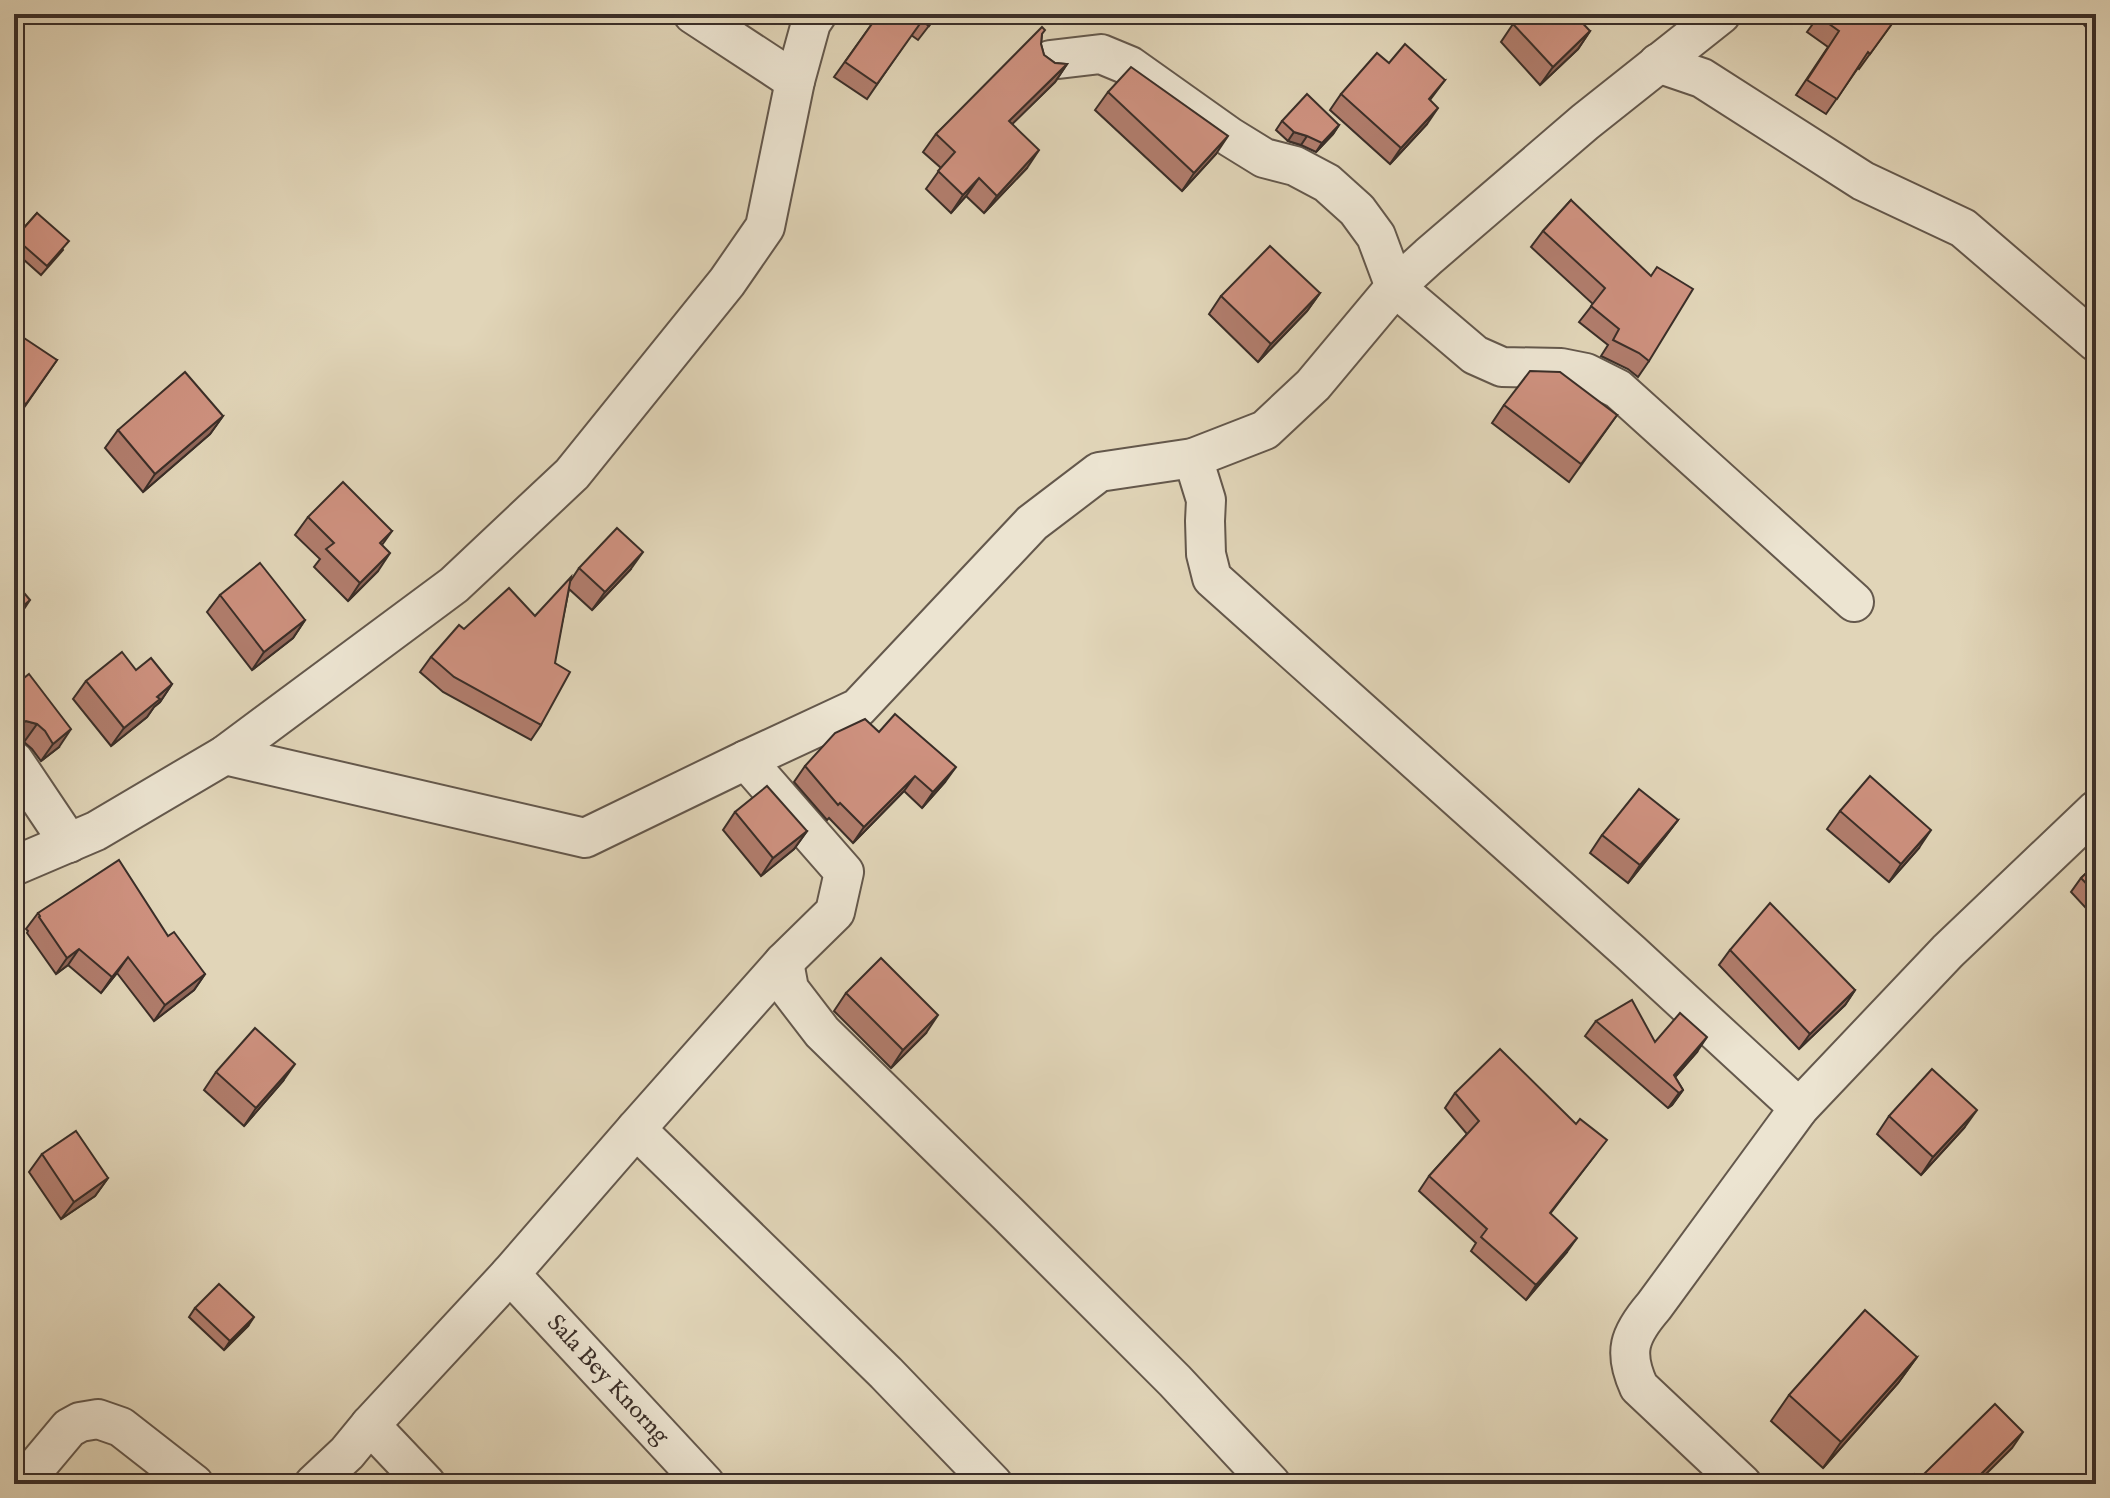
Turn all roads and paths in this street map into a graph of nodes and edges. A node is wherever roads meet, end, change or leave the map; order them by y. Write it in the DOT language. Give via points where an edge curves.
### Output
graph roads {
  1 [pos="693,14"];
  2 [pos="817,14"];
  3 [pos="1721,14"];
  4 [pos="1050,60"];
  5 [pos="1658,63"];
  6 [pos="795,81"];
  7 [pos="1395,287"];
  8 [pos="2096,342"];
  9 [pos="1193,458"];
  10 [pos="1854,602"];
  11 [pos="225,755"];
  12 [pos="746,760"];
  13 [pos="14,761"];
  14 [pos="2096,810"];
  15 [pos="69,843"];
  16 [pos="14,866"];
  17 [pos="784,962"];
  18 [pos="1799,1108"];
  19 [pos="636,1129"];
  20 [pos="510,1274"];
  21 [pos="356,1454"];
  22 [pos="22,1484"];
  23 [pos="194,1484"];
  24 [pos="314,1484"];
  25 [pos="426,1484"];
  26 [pos="705,1484"];
  27 [pos="993,1484"];
  28 [pos="1271,1484"];
  29 [pos="1742,1484"];
  1 -- 6 [label="street"];
  2 -- 6 [label="street"];
  3 -- 5 [label="street"];
  4 -- 7 [label="street" via="1101,54 1130,66 1264,158 1327,183 1376,236"];
  5 -- 7 [label="street"];
  5 -- 8 [label="street" via="1702,78 1863,181 1963,228"];
  6 -- 11 [label="street" via="765,227 572,474 454,585"];
  7 -- 9 [label="street" via="1313,385 1265,430"];
  7 -- 10 [label="street" via="1475,355 1502,367 1586,373 1618,389"];
  9 -- 12 [label="street" via="1099,472 1032,523 858,708"];
  9 -- 18 [label="street" via="1206,500 1206,554 1212,578"];
  11 -- 12 [label="street" via="585,838"];
  11 -- 15 [label="street"];
  12 -- 17 [label="street" via="844,872 835,912"];
  13 -- 15 [label="street"];
  14 -- 18 [label="street" via="1948,951"];
  15 -- 16 [label="street"];
  17 -- 19 [label="street"];
  17 -- 28 [label="street" via="789,989 822,1032 1164,1370"];
  18 -- 29 [label="street" via="1640,1322 1630,1345 1630,1367 1639,1387"];
  19 -- 20 [label="street"];
  19 -- 27 [label="street"];
  20 -- 21 [label="street"];
  20 -- 26 [label="street, Sala Bey Knorng"];
  21 -- 24 [label="street"];
  21 -- 25 [label="street"];
  22 -- 23 [label="street" via="69,1428 98,1419 121,1427"];
}
